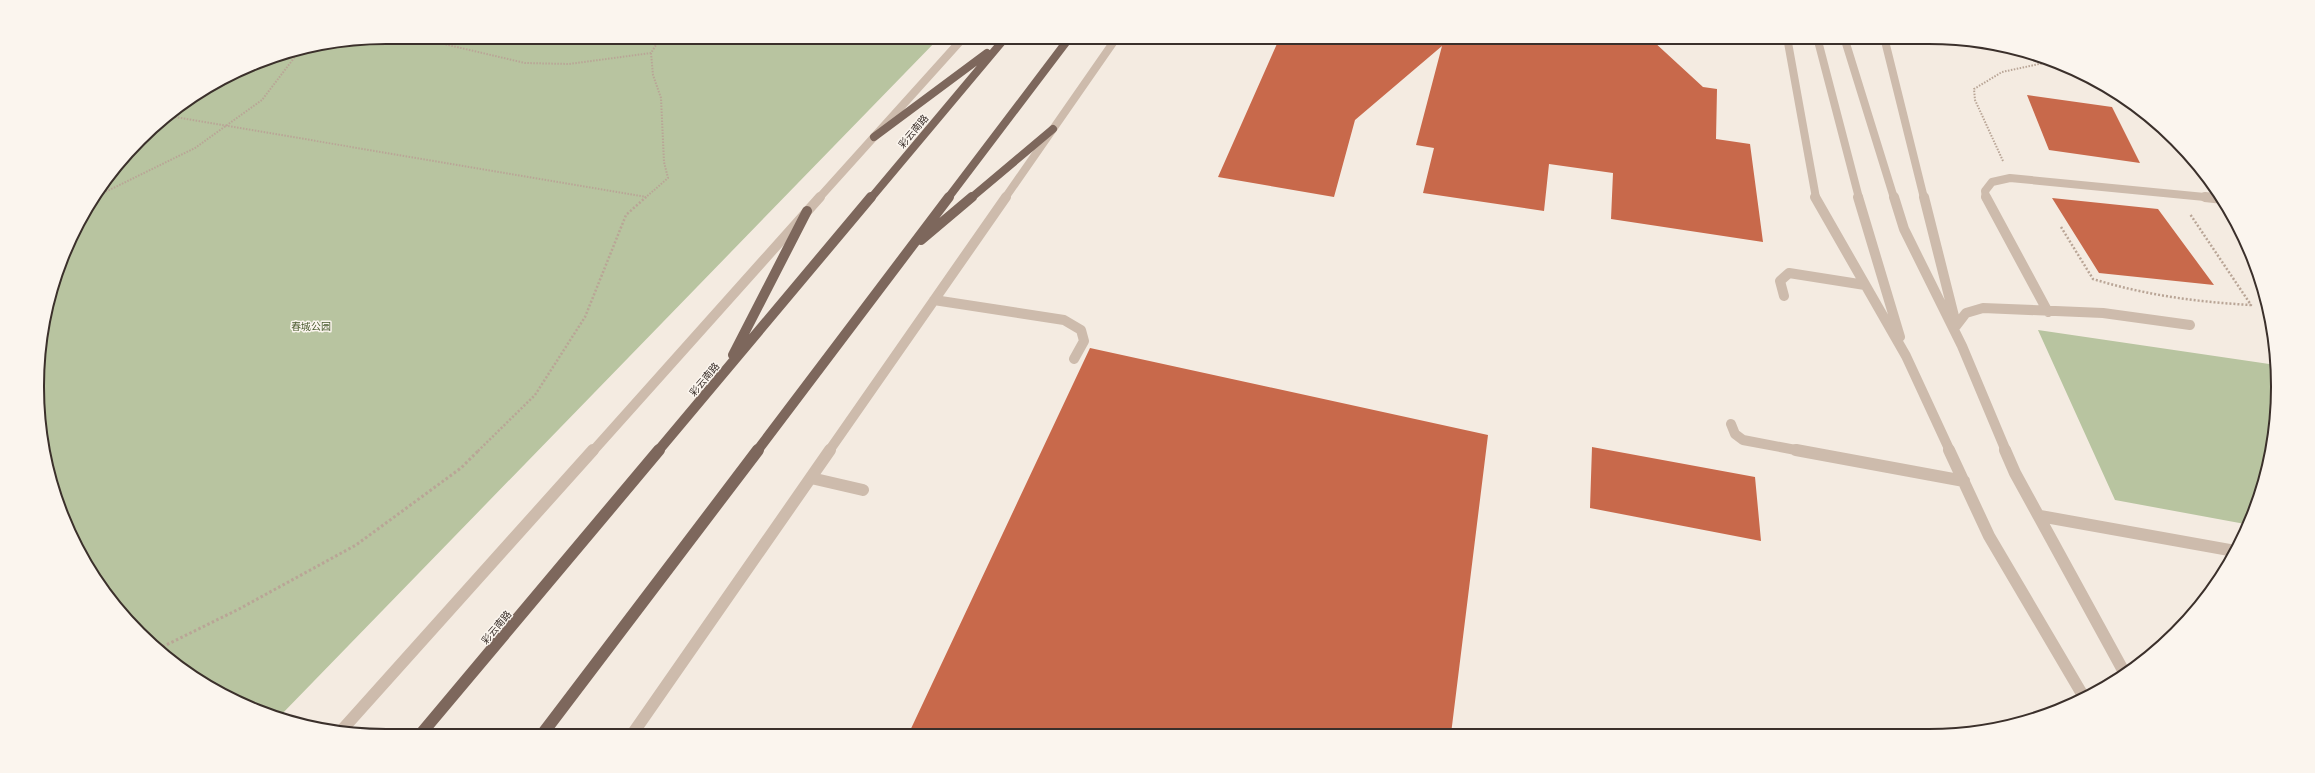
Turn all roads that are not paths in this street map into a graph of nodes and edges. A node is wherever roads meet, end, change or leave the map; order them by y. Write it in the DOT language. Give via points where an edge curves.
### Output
graph roads {
  1 [pos="958,44"];
  2 [pos="999,44"];
  3 [pos="1001,44"];
  4 [pos="1065,44"];
  5 [pos="1112,44"];
  6 [pos="1788,44"];
  7 [pos="1819,44"];
  8 [pos="1846,44"];
  9 [pos="1886,44"];
  10 [pos="1053,129"];
  11 [pos="874,137"];
  12 [pos="2215,198"];
  13 [pos="807,211"];
  14 [pos="908,251"];
  15 [pos="1865,285"];
  16 [pos="1784,296"];
  17 [pos="934,300"];
  18 [pos="2048,312"];
  19 [pos="2190,325"];
  20 [pos="1956,326"];
  21 [pos="1962,346"];
  22 [pos="1906,356"];
  23 [pos="1074,359"];
  24 [pos="724,372"];
  25 [pos="1731,424"];
  26 [pos="811,478"];
  27 [pos="1964,482"];
  28 [pos="863,490"];
  29 [pos="2040,516"];
  30 [pos="2229,550"];
  31 [pos="2122,669"];
  32 [pos="2082,693"];
  33 [pos="346,726"];
  34 [pos="425,729"];
  35 [pos="546,729"];
  36 [pos="636,729"];
  1 -- 11 [label="street"];
  2 -- 11 [label="main road"];
  3 -- 24 [label="main road, 彩云南路"];
  4 -- 14 [label="main road"];
  5 -- 10 [label="street"];
  6 -- 15 [label="street" via="1815,197"];
  7 -- 22 [label="street" via="1868,235"];
  8 -- 21 [label="street" via="1904,229"];
  9 -- 20 [label="street"];
  10 -- 14 [label="main road"];
  10 -- 17 [label="street"];
  11 -- 13 [label="street"];
  12 -- 18 [label="street" via="2010,178 1992,182 1985,190 1987,201"];
  13 -- 24 [label="main road"];
  13 -- 33 [label="street"];
  14 -- 35 [label="main road"];
  15 -- 16 [label="street" via="1789,273 1780,281"];
  15 -- 22 [label="street"];
  17 -- 23 [label="street" via="1064,320 1081,330 1084,341"];
  17 -- 26 [label="street"];
  18 -- 19 [label="street" via="2103,313"];
  18 -- 20 [label="street" via="1983,308 1966,313"];
  20 -- 21 [label="street"];
  21 -- 29 [label="street" via="2015,473"];
  22 -- 27 [label="street"];
  24 -- 34 [label="main road, 彩云南路"];
  25 -- 27 [label="street" via="1735,434 1743,440"];
  26 -- 28 [label="street"];
  26 -- 36 [label="street"];
  27 -- 32 [label="street" via="1989,536"];
  29 -- 30 [label="street"];
  29 -- 31 [label="street"];
}
